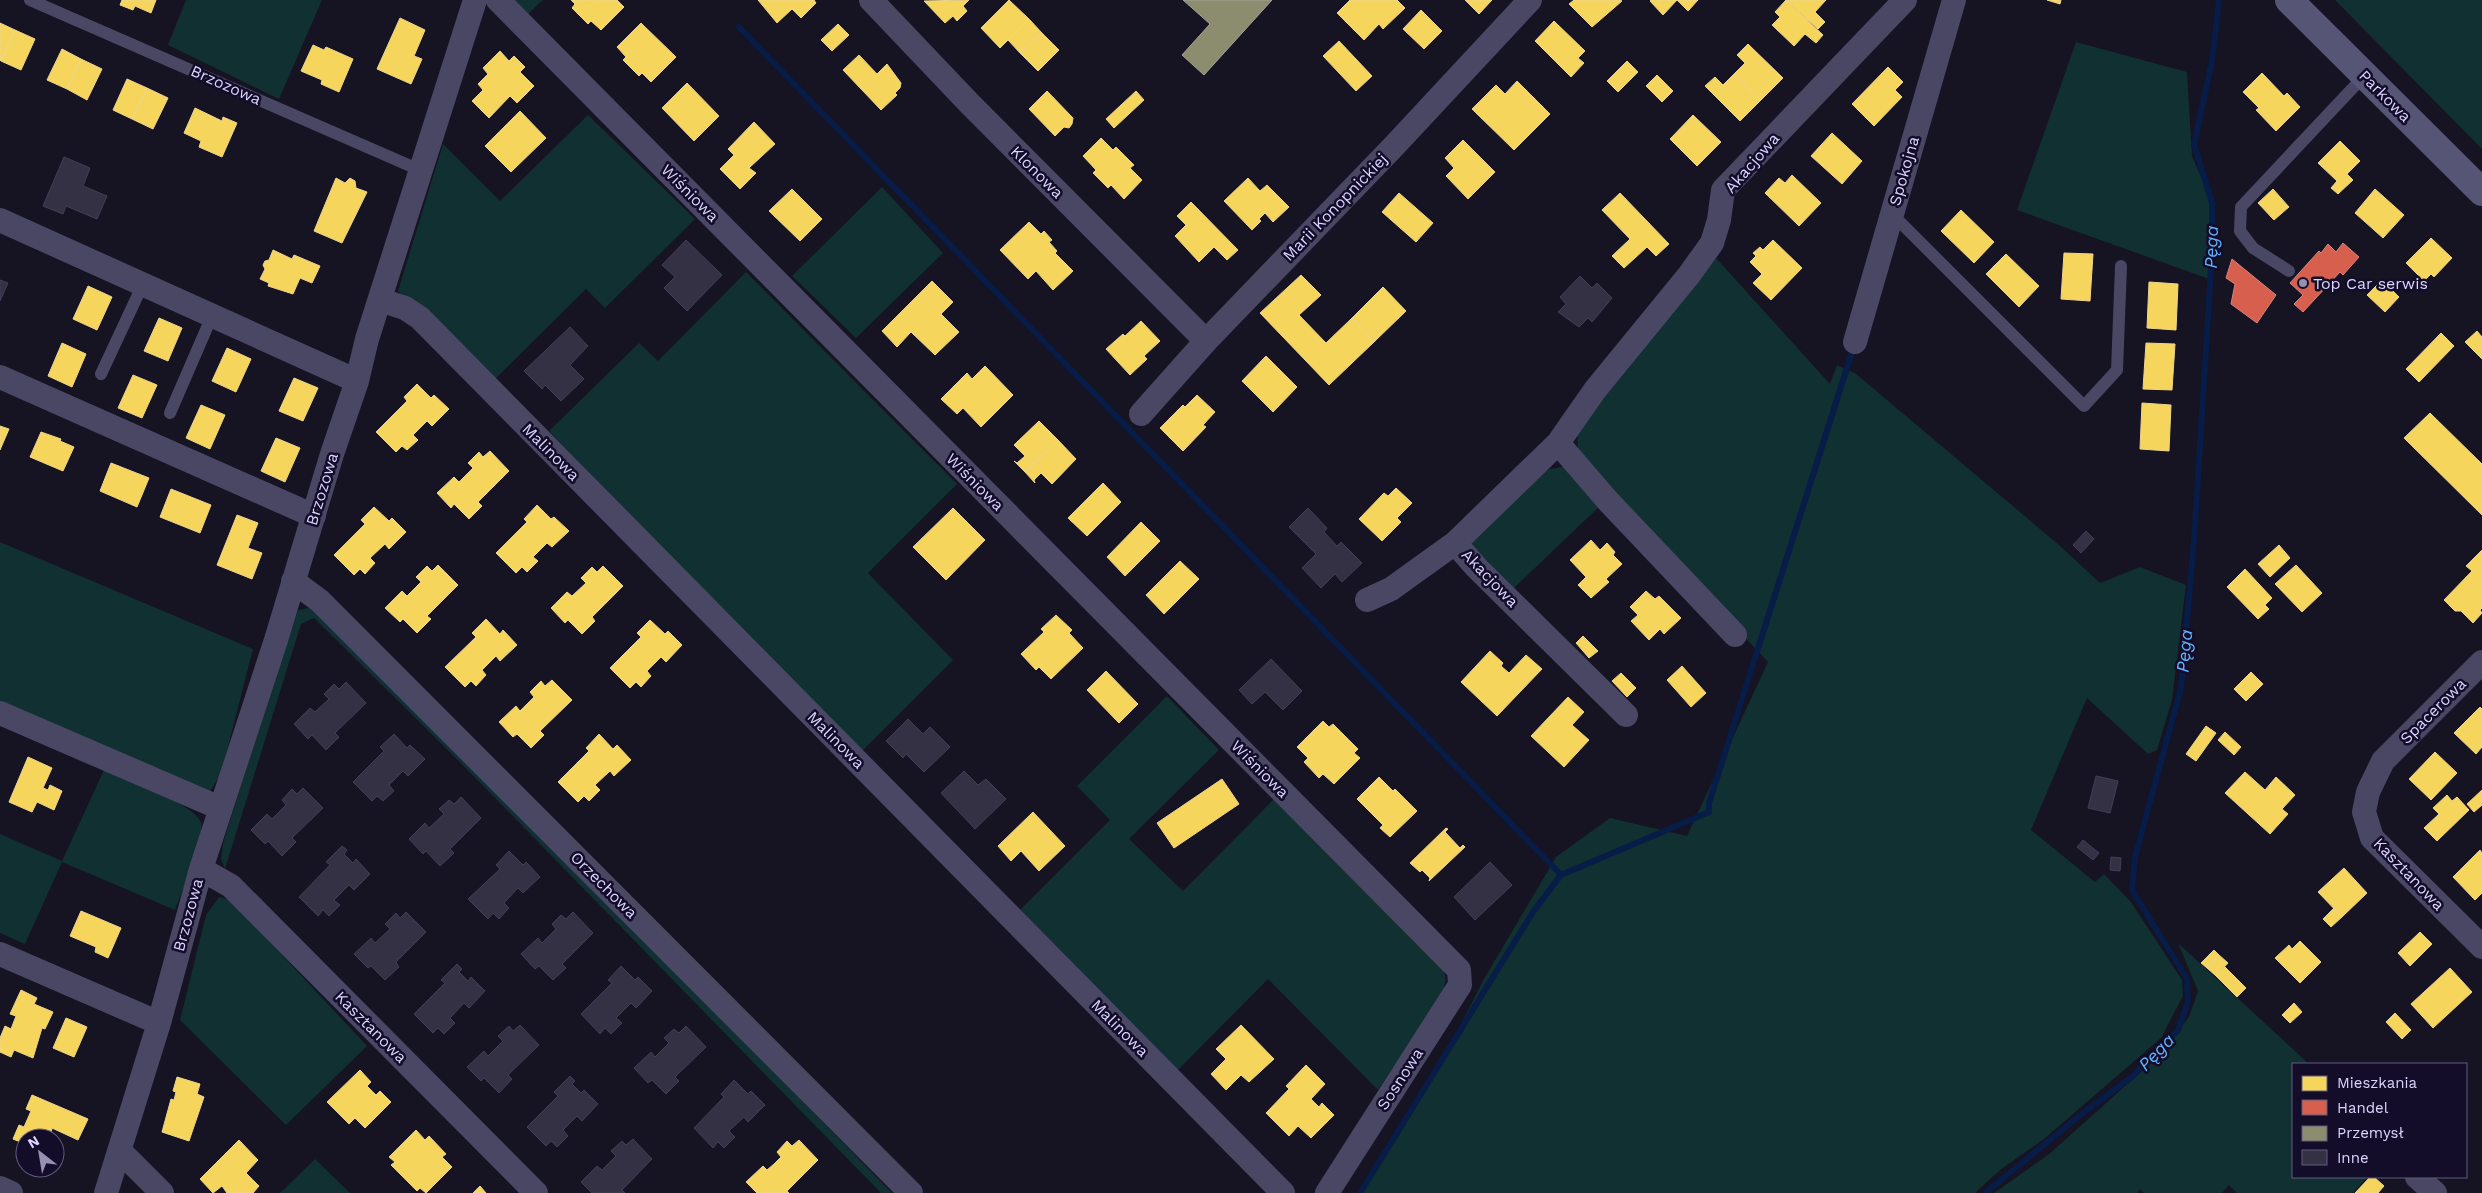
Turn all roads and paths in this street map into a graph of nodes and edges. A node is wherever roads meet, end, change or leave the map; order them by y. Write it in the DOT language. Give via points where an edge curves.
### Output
graph roads {
  1 [pos="30,0"];
  2 [pos="476,0"];
  3 [pos="498,0"];
  4 [pos="871,0"];
  5 [pos="1530,0"];
  6 [pos="1905,0"];
  7 [pos="1954,0"];
  8 [pos="2289,0"];
  9 [pos="2365,75"];
  10 [pos="422,171"];
  11 [pos="2482,192"];
  12 [pos="1892,214"];
  13 [pos="0,220"];
  14 [pos="2121,266"];
  15 [pos="2289,271"];
  16 [pos="143,284"];
  17 [pos="380,300"];
  18 [pos="212,316"];
  19 [pos="1206,341"];
  20 [pos="1855,342"];
  21 [pos="101,374"];
  22 [pos="0,377"];
  23 [pos="357,380"];
  24 [pos="170,413"];
  25 [pos="1141,414"];
  26 [pos="1558,443"];
  27 [pos="314,516"];
  28 [pos="1455,543"];
  29 [pos="293,581"];
  30 [pos="1367,600"];
  31 [pos="1735,635"];
  32 [pos="2482,662"];
  33 [pos="0,713"];
  34 [pos="1626,715"];
  35 [pos="2383,760"];
  36 [pos="220,808"];
  37 [pos="201,869"];
  38 [pos="2482,947"];
  39 [pos="0,954"];
  40 [pos="1453,962"];
  41 [pos="159,1023"];
  42 [pos="120,1151"];
  43 [pos="2418,1178"];
  44 [pos="0,1188"];
  45 [pos="11,1193"];
  46 [pos="106,1193"];
  47 [pos="162,1193"];
  48 [pos="536,1193"];
  49 [pos="911,1193"];
  50 [pos="1283,1193"];
  51 [pos="1327,1193"];
  52 [pos="2435,1193"];
  1 -- 10 [label="lane, Brzozowa"];
  2 -- 10 [label="street, Brzozowa"];
  3 -- 40 [label="street, Wiśniowa"];
  4 -- 19 [label="street, Klonowa"];
  5 -- 19 [label="street, Marii Konopnickiej"];
  6 -- 26 [label="street, Akacjowa" via="1723,190 1712,243 1595,390"];
  7 -- 12 [label="street, Spokojna"];
  8 -- 9 [label="street, Parkowa"];
  9 -- 11 [label="street, Parkowa"];
  9 -- 15 [label="lane" via="2241,207 2240,231 2254,248"];
  10 -- 17 [label="street, Brzozowa"];
  12 -- 14 [label="lane" via="2084,406 2117,370"];
  12 -- 20 [label="street, Spokojna"];
  13 -- 16 [label="street"];
  16 -- 18 [label="street"];
  16 -- 21 [label="lane"];
  17 -- 23 [label="street, Brzozowa" via="366,339"];
  17 -- 50 [label="street, Malinowa" via="405,308 420,318"];
  18 -- 23 [label="street"];
  18 -- 24 [label="lane"];
  19 -- 25 [label="street, Marii Konopnickiej"];
  22 -- 27 [label="street"];
  23 -- 27 [label="street, Brzozowa"];
  26 -- 28 [label="street, Akacjowa"];
  26 -- 31 [label="street" via="1608,501"];
  27 -- 29 [label="street, Brzozowa"];
  28 -- 30 [label="street" via="1391,589"];
  28 -- 34 [label="street, Akacjowa"];
  29 -- 36 [label="street, Brzozowa"];
  29 -- 49 [label="street, Orzechowa" via="320,601"];
  32 -- 35 [label="street, Spacerowa"];
  33 -- 36 [label="street"];
  35 -- 38 [label="street, Kasztanowa" via="2368,792 2364,812 2372,838"];
  36 -- 37 [label="street, Brzozowa"];
  37 -- 41 [label="street, Brzozowa"];
  37 -- 48 [label="street, Kasztanowa" via="231,886"];
  39 -- 41 [label="street"];
  40 -- 51 [label="street, Sosnowa" via="1459,970 1460,985"];
  41 -- 42 [label="street, Brzozowa"];
  42 -- 46 [label="street, Brzozowa"];
  42 -- 47 [label="street"];
  43 -- 52 [label="street"];
  44 -- 45 [label="street"];
}
